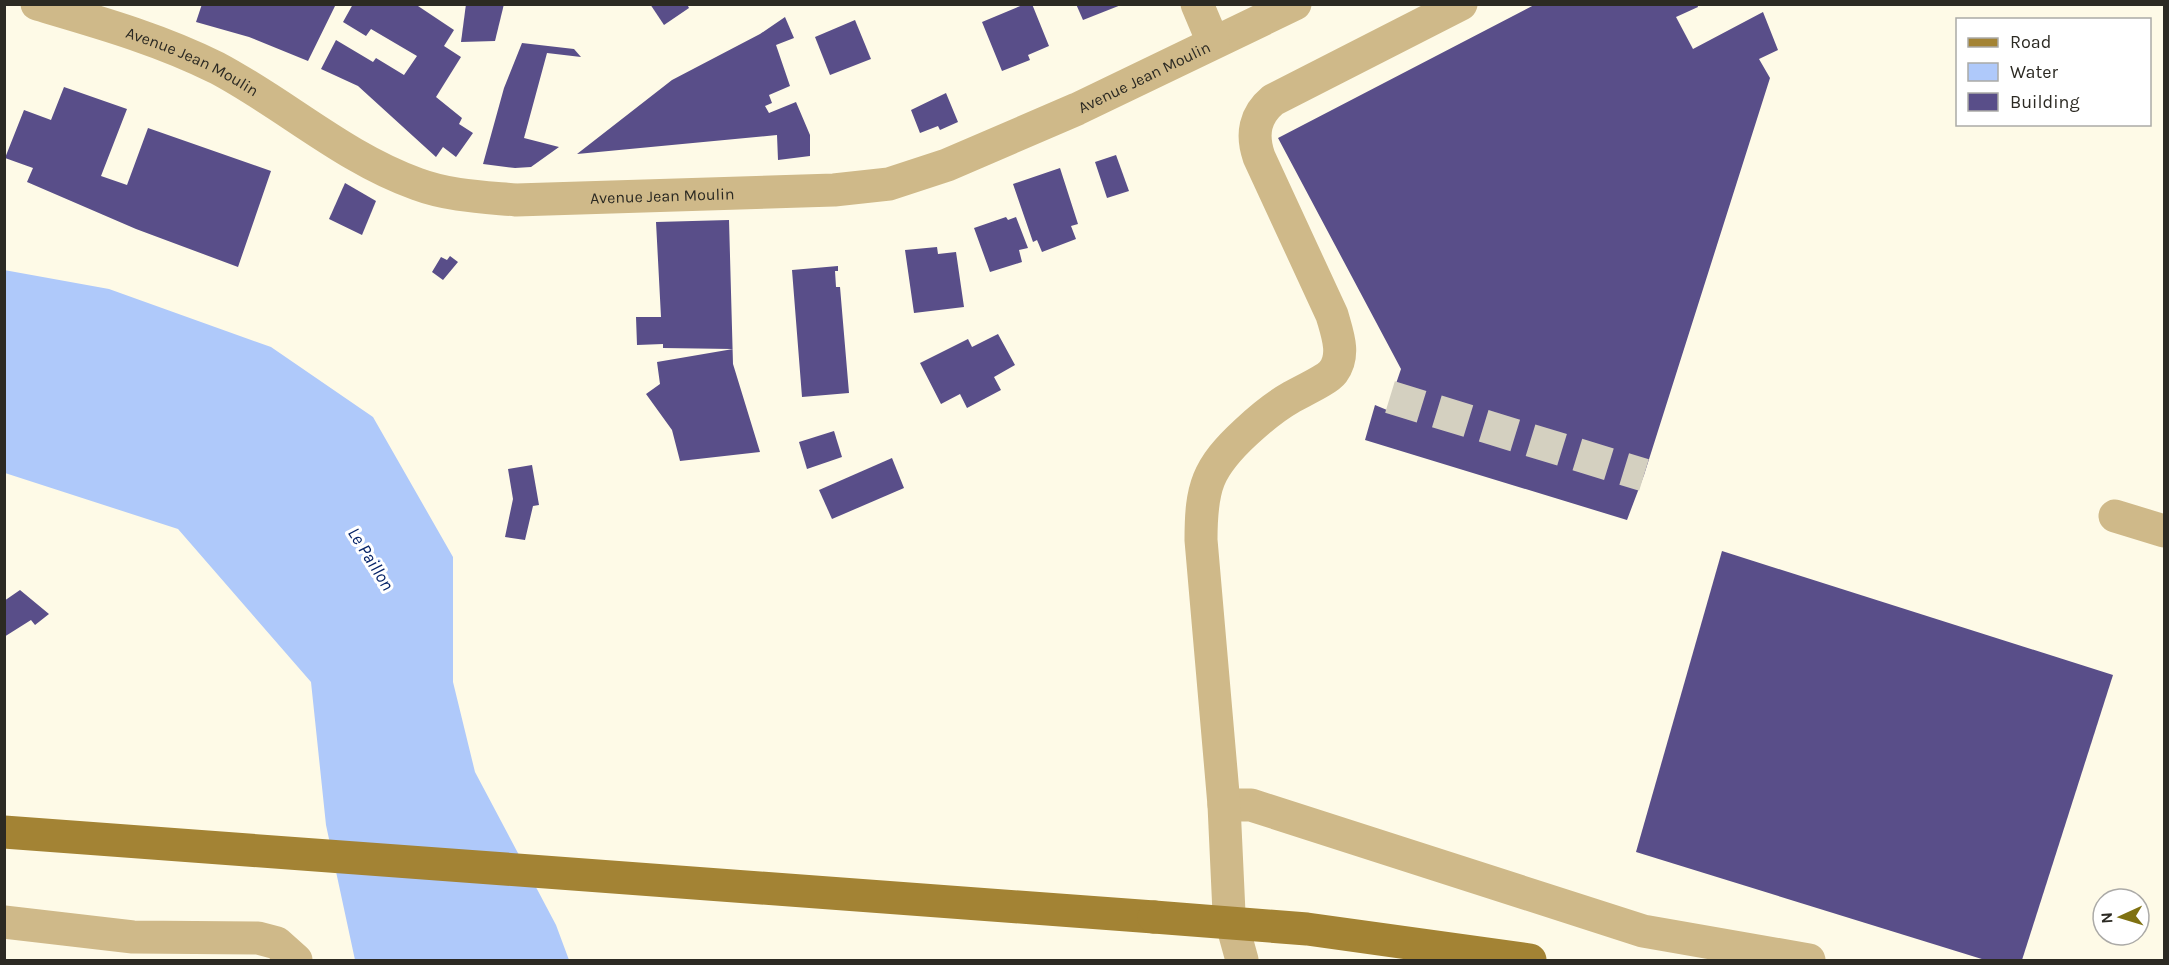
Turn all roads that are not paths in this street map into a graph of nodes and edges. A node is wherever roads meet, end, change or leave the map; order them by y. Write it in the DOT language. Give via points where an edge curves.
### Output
graph roads {
  1 [pos="37,4"];
  2 [pos="1197,4"];
  3 [pos="1461,4"];
  4 [pos="1293,5"];
  5 [pos="1213,42"];
  6 [pos="2115,516"];
  7 [pos="2164,531"];
  8 [pos="1224,805"];
  9 [pos="4,832"];
  10 [pos="4,853"];
  11 [pos="206,857"];
  12 [pos="4,921"];
  13 [pos="1154,926"];
  14 [pos="296,960"];
  15 [pos="1242,960"];
  16 [pos="1404,960"];
  17 [pos="1530,960"];
  18 [pos="1809,960"];
  1 -- 5 [label="street, Avenue Jean Moulin" via="147,37 217,69 334,141 418,185 468,196 516,200 834,190 889,184 947,165 1077,109"];
  2 -- 5 [label="street"];
  3 -- 8 [label="street" via="1273,100 1260,114 1255,128 1259,156 1332,315 1340,354 1333,373 1281,403 1218,458 1207,481 1201,508 1201,540"];
  4 -- 5 [label="street, Avenue Jean Moulin"];
  6 -- 7 [label="street"];
  8 -- 15 [label="street" via="1229,914"];
  8 -- 18 [label="street" via="1251,805 1642,931"];
  9 -- 11 [label="main road"];
  10 -- 11 [label="main road"];
  11 -- 13 [label="main road"];
  12 -- 14 [label="street" via="133,937 258,938 277,943"];
  13 -- 16 [label="main road"];
  13 -- 17 [label="main road, bridge" via="1306,929"];
}
